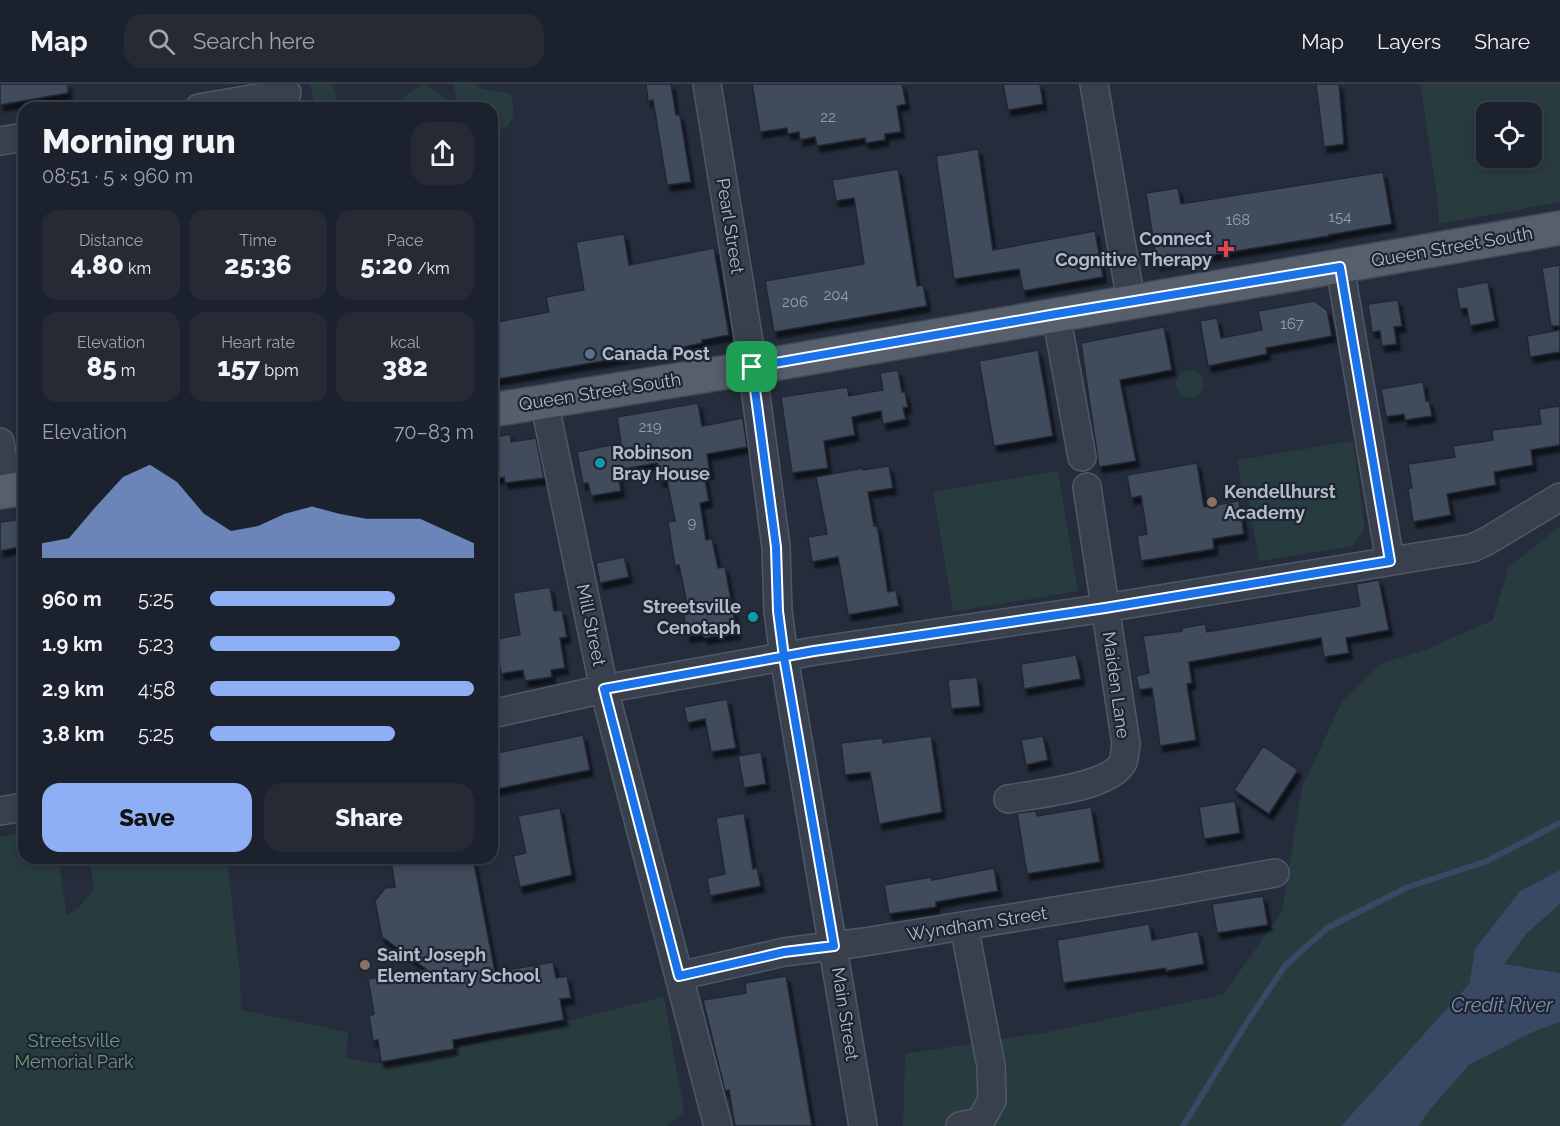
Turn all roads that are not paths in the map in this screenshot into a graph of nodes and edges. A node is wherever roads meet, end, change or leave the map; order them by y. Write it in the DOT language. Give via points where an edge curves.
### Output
graph roads {
  1 [pos="707,84"];
  2 [pos="1094,84"];
  3 [pos="288,95"];
  4 [pos="240,102"];
  5 [pos="18,138"];
  6 [pos="0,141"];
  7 [pos="1560,228"];
  8 [pos="1340,267"];
  9 [pos="1131,302"];
  10 [pos="1056,314"];
  11 [pos="752,367"];
  12 [pos="544,401"];
  13 [pos="498,409"];
  14 [pos="0,442"];
  15 [pos="1082,457"];
  16 [pos="1087,487"];
  17 [pos="11,490"];
  18 [pos="1560,497"];
  19 [pos="1390,561"];
  20 [pos="1105,608"];
  21 [pos="784,657"];
  22 [pos="604,689"];
  23 [pos="498,713"];
  24 [pos="1008,799"];
  25 [pos="18,808"];
  26 [pos="0,811"];
  27 [pos="1275,873"];
  28 [pos="964,926"];
  29 [pos="834,946"];
  30 [pos="679,976"];
  31 [pos="718,1126"];
  32 [pos="863,1126"];
  33 [pos="960,1126"];
  1 -- 11 [label="street, Pearl Street"];
  2 -- 9 [label="street"];
  3 -- 4 [label="street"];
  5 -- 6 [label="street"];
  7 -- 8 [label="main road, Queen Street South"];
  8 -- 9 [label="main road, Queen Street South"];
  8 -- 19 [label="street"];
  9 -- 10 [label="main road, Queen Street South"];
  10 -- 11 [label="main road, Queen Street South"];
  10 -- 15 [label="street"];
  11 -- 12 [label="main road, Queen Street South"];
  11 -- 21 [label="street, Main Street" via="776,547"];
  12 -- 13 [label="main road, Queen Street South"];
  12 -- 22 [label="street, Mill Street"];
  14 -- 17 [label="street"];
  16 -- 20 [label="street, Maiden Lane"];
  18 -- 19 [label="street" via="1472,548"];
  19 -- 20 [label="street"];
  20 -- 21 [label="street"];
  20 -- 24 [label="street, Maiden Lane" via="1126,744 1123,762 1110,775 1092,784"];
  21 -- 22 [label="street"];
  21 -- 29 [label="street, Main Street"];
  22 -- 23 [label="street"];
  22 -- 30 [label="street, Mill Street"];
  25 -- 26 [label="street"];
  27 -- 28 [label="street, Wyndham Street"];
  28 -- 29 [label="street, Wyndham Street"];
  28 -- 33 [label="street" via="991,1066 992,1100 980,1122"];
  29 -- 30 [label="street, Wyndham Street" via="784,952"];
  29 -- 32 [label="street, Main Street"];
  30 -- 31 [label="street, Mill Street"];
}
